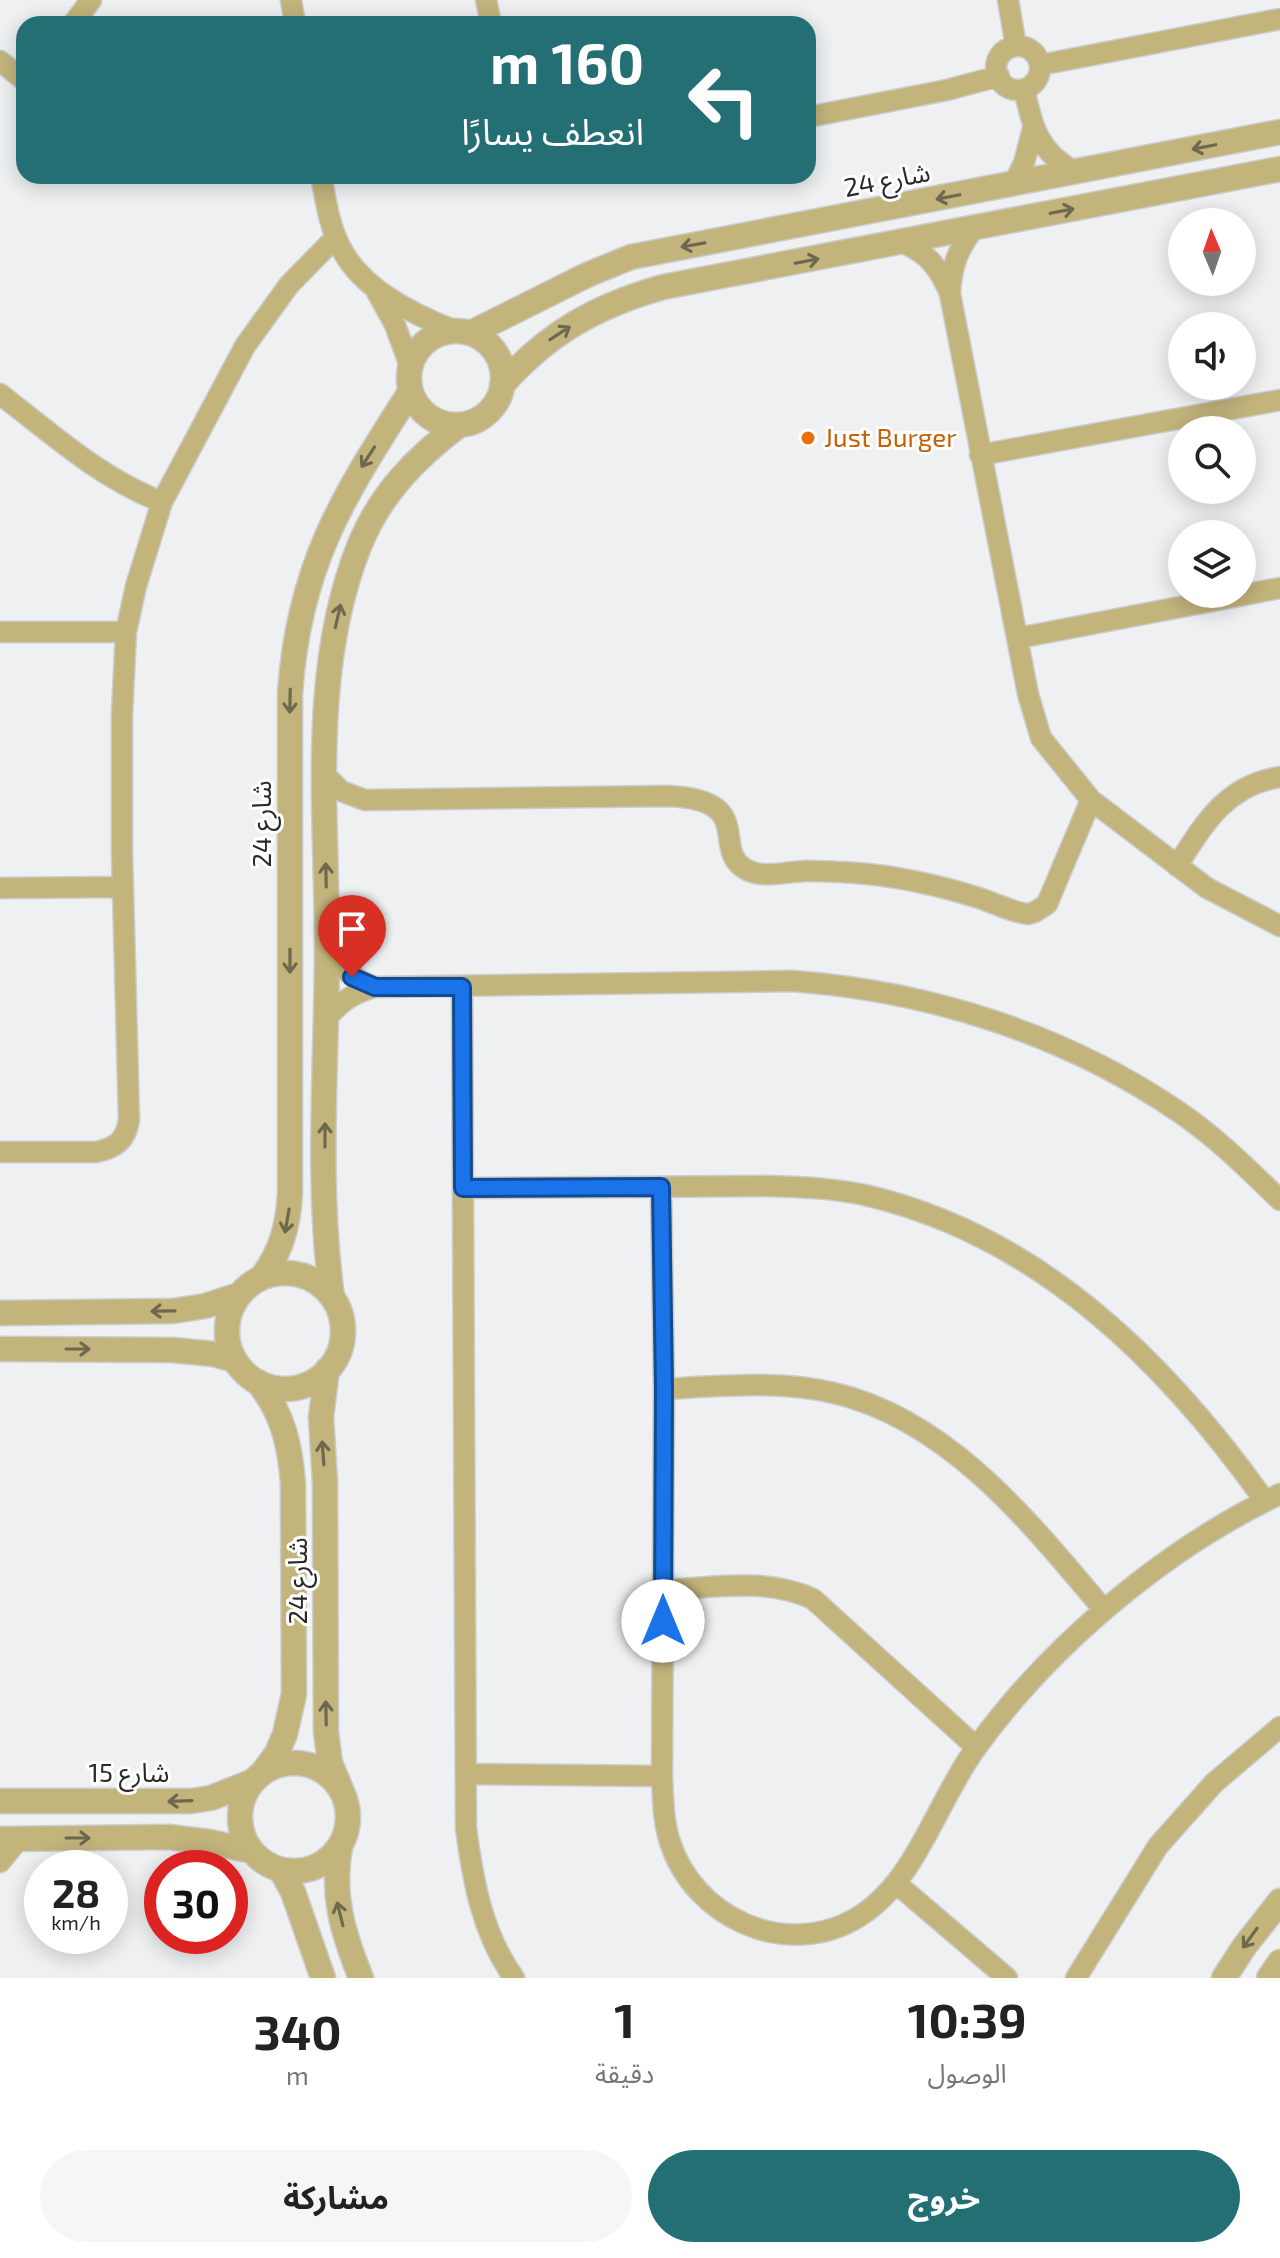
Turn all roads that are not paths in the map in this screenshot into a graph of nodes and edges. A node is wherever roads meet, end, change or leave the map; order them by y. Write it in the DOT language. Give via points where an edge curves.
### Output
graph roads {
  1 [pos="1008,0"];
  2 [pos="1280,19"];
  3 [pos="1016,46"];
  4 [pos="0,61"];
  5 [pos="1040,65"];
  6 [pos="16,74"];
  7 [pos="999,76"];
  8 [pos="1024,89"];
  9 [pos="816,115"];
  10 [pos="1033,128"];
  11 [pos="1280,132"];
  12 [pos="1280,169"];
  13 [pos="1075,172"];
  14 [pos="323,184"];
  15 [pos="1013,185"];
  16 [pos="974,228"];
  17 [pos="336,237"];
  18 [pos="903,243"];
  19 [pos="373,285"];
  20 [pos="950,294"];
  21 [pos="464,332"];
  22 [pos="410,366"];
  23 [pos="502,385"];
  24 [pos="410,392"];
  25 [pos="0,394"];
  26 [pos="1280,400"];
  27 [pos="459,425"];
  28 [pos="980,455"];
  29 [pos="162,502"];
  30 [pos="1280,588"];
  31 [pos="0,632"];
  32 [pos="126,632"];
  33 [pos="1018,638"];
  34 [pos="325,775"];
  35 [pos="1280,777"];
  36 [pos="1091,800"];
  37 [pos="1177,866"];
  38 [pos="123,887"];
  39 [pos="0,888"];
  40 [pos="1280,926"];
  41 [pos="327,947"];
  42 [pos="375,987"];
  43 [pos="462,987"];
  44 [pos="325,1021"];
  45 [pos="0,1152"];
  46 [pos="661,1187"];
  47 [pos="463,1188"];
  48 [pos="1280,1200"];
  49 [pos="261,1278"];
  50 [pos="239,1295"];
  51 [pos="332,1297"];
  52 [pos="0,1313"];
  53 [pos="0,1349"];
  54 [pos="235,1360"];
  55 [pos="327,1370"];
  56 [pos="258,1382"];
  57 [pos="664,1389"];
  58 [pos="1272,1497"];
  59 [pos="663,1590"];
  60 [pos="1104,1610"];
  61 [pos="1280,1727"];
  62 [pos="976,1747"];
  63 [pos="467,1774"];
  64 [pos="662,1776"];
  65 [pos="259,1777"];
  66 [pos="341,1789"];
  67 [pos="0,1801"];
  68 [pos="10,1838"];
  69 [pos="340,1847"];
  70 [pos="252,1851"];
  71 [pos="0,1862"];
  72 [pos="281,1870"];
  73 [pos="897,1884"];
  74 [pos="1280,1901"];
  75 [pos="1280,1962"];
  76 [pos="323,1978"];
  77 [pos="361,1978"];
  78 [pos="514,1978"];
  79 [pos="1007,1978"];
  80 [pos="1076,1978"];
  81 [pos="1224,1978"];
  82 [pos="1269,1978"];
  1 -- 3 [label="street"];
  2 -- 5 [label="street"];
  3 -- 5 [label="street" via="1033,51"];
  3 -- 7 [label="street" via="998,59"];
  4 -- 6 [label="street"];
  5 -- 8 [label="street" via="1038,77"];
  7 -- 8 [label="street" via="1012,88"];
  7 -- 9 [label="street"];
  8 -- 10 [label="street"];
  10 -- 13 [label="street" via="1055,158"];
  10 -- 15 [label="street"];
  11 -- 13 [label="street, شارع 24, one-way"];
  16 -- 12 [label="street, one-way"];
  13 -- 15 [label="street, شارع 24"];
  14 -- 17 [label="street"];
  15 -- 21 [label="street, شارع 24, one-way" via="631,257"];
  16 -- 18 [label="street"];
  16 -- 20 [label="street" via="958,252"];
  17 -- 19 [label="street" via="347,259"];
  17 -- 29 [label="street" via="289,285 245,346"];
  18 -- 20 [label="street" via="928,256"];
  23 -- 18 [label="street, one-way" via="559,333 629,297"];
  19 -- 21 [label="street" via="405,308"];
  19 -- 22 [label="street"];
  20 -- 28 [label="street"];
  21 -- 22 [label="street" via="427,340"];
  21 -- 23 [label="street" via="493,348"];
  22 -- 24 [label="street"];
  23 -- 27 [label="street" via="488,412"];
  24 -- 27 [label="street" via="424,413"];
  24 -- 49 [label="street, شارع 24, one-way" via="331,523 309,578 296,635 290,693 290,1203 281,1246"];
  25 -- 29 [label="street" via="99,471"];
  26 -- 28 [label="street"];
  34 -- 27 [label="street, one-way" via="332,648 360,545 405,472"];
  28 -- 33 [label="street"];
  29 -- 32 [label="street"];
  30 -- 33 [label="street"];
  31 -- 32 [label="street"];
  32 -- 38 [label="street"];
  33 -- 36 [label="street" via="1041,738"];
  34 -- 36 [label="street" via="341,791 365,800 692,799 723,815 735,860 749,872 876,875 947,888 1028,914 1047,904"];
  41 -- 34 [label="street, one-way"];
  35 -- 37 [label="street" via="1255,784 1222,804"];
  36 -- 37 [label="street"];
  37 -- 40 [label="street"];
  38 -- 39 [label="street"];
  38 -- 45 [label="street" via="127,1132 109,1150"];
  41 -- 42 [label="street" via="342,968"];
  41 -- 44 [label="street"];
  42 -- 43 [label="street"];
  42 -- 44 [label="street" via="352,995"];
  43 -- 47 [label="street"];
  43 -- 48 [label="street" via="792,981 940,1005 1032,1035 1136,1085 1223,1146"];
  51 -- 44 [label="street, one-way" via="325,1234"];
  46 -- 47 [label="street"];
  46 -- 57 [label="street"];
  46 -- 58 [label="street" via="816,1188 866,1195 982,1235 1049,1275 1126,1341"];
  47 -- 63 [label="street"];
  49 -- 50 [label="street"];
  49 -- 51 [label="street" via="300,1275"];
  50 -- 52 [label="street, one-way" via="173,1311"];
  50 -- 54 [label="street" via="227,1327"];
  51 -- 55 [label="street" via="343,1326 342,1343"];
  53 -- 54 [label="street, one-way" via="173,1350"];
  54 -- 56 [label="street"];
  55 -- 56 [label="street" via="287,1389"];
  66 -- 55 [label="street, شارع 24, one-way" via="330,1763 326,1732 321,1417"];
  56 -- 65 [label="street, شارع 24" via="283,1424 291,1452 294,1694 277,1753"];
  57 -- 59 [label="street"];
  57 -- 60 [label="street" via="790,1387 835,1393 898,1418 957,1455 993,1486"];
  58 -- 60 [label="street" via="1161,1564"];
  59 -- 62 [label="street" via="774,1586 813,1599"];
  59 -- 64 [label="street"];
  60 -- 62 [label="street"];
  61 -- 80 [label="street" via="1214,1783 1158,1846"];
  62 -- 73 [label="street"];
  63 -- 64 [label="street"];
  63 -- 78 [label="street" via="473,1882 487,1927"];
  64 -- 73 [label="street" via="670,1843 685,1874 707,1901 735,1921 795,1936 826,1930 855,1919"];
  65 -- 66 [label="street" via="284,1764 306,1764 326,1773"];
  65 -- 67 [label="street, شارع 15, one-way" via="191,1801"];
  65 -- 70 [label="street" via="240,1816"];
  66 -- 69 [label="street" via="349,1818"];
  68 -- 70 [label="street, one-way" via="169,1837"];
  68 -- 71 [label="street"];
  69 -- 72 [label="street" via="316,1867"];
  77 -- 69 [label="street, one-way" via="336,1898"];
  70 -- 72 [label="street"];
  72 -- 76 [label="street"];
  73 -- 79 [label="street"];
  74 -- 81 [label="street, one-way"];
  75 -- 82 [label="street"];
}
